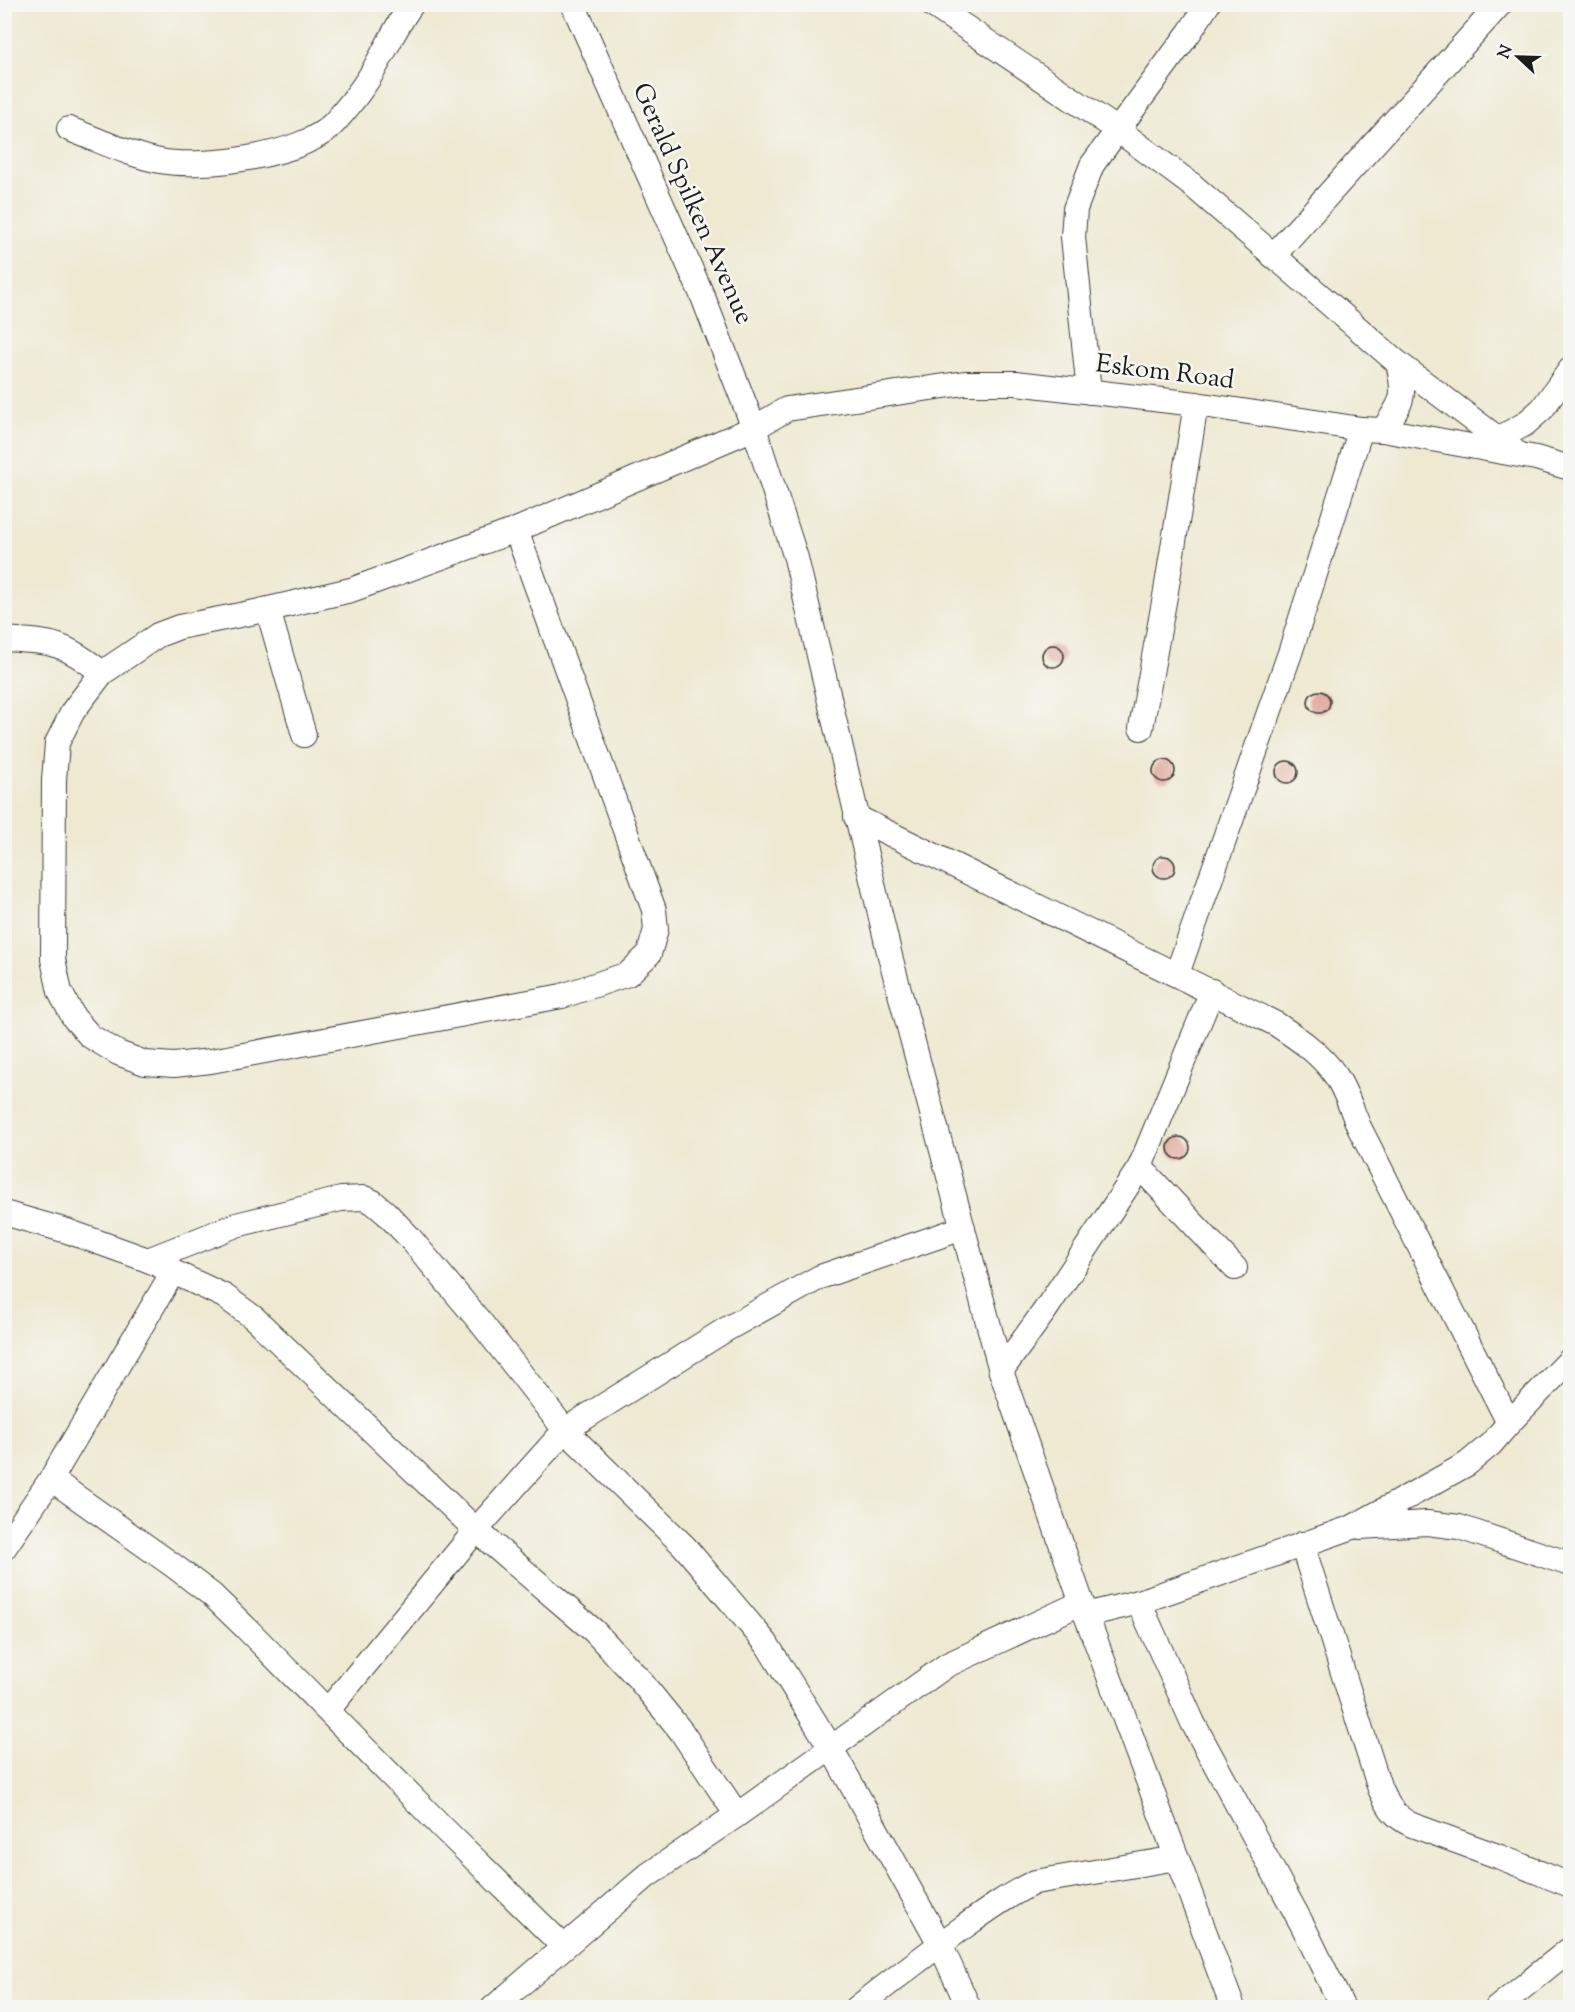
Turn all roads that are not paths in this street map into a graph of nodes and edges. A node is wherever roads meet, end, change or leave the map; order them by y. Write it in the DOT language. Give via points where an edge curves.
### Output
graph roads {
  1 [pos="412,4"];
  2 [pos="573,4"];
  3 [pos="931,4"];
  4 [pos="1208,4"];
  5 [pos="1500,4"];
  6 [pos="69,129"];
  7 [pos="1118,130"];
  8 [pos="1274,256"];
  9 [pos="1398,363"];
  10 [pos="1570,370"];
  11 [pos="1089,392"];
  12 [pos="1196,404"];
  13 [pos="754,428"];
  14 [pos="1372,430"];
  15 [pos="1498,439"];
  16 [pos="1521,456"];
  17 [pos="1570,468"];
  18 [pos="516,530"];
  19 [pos="268,610"];
  20 [pos="4,639"];
  21 [pos="102,673"];
  22 [pos="1141,728"];
  23 [pos="304,735"];
  24 [pos="856,817"];
  25 [pos="1177,974"];
  26 [pos="1212,991"];
  27 [pos="1140,1167"];
  28 [pos="4,1214"];
  29 [pos="963,1228"];
  30 [pos="148,1260"];
  31 [pos="1235,1268"];
  32 [pos="173,1272"];
  33 [pos="1570,1360"];
  34 [pos="1001,1371"];
  35 [pos="1509,1423"];
  36 [pos="565,1430"];
  37 [pos="51,1479"];
  38 [pos="1353,1527"];
  39 [pos="476,1530"];
  40 [pos="1302,1544"];
  41 [pos="4,1548"];
  42 [pos="1570,1564"];
  43 [pos="1139,1602"];
  44 [pos="1083,1609"];
  45 [pos="328,1710"];
  46 [pos="831,1748"];
  47 [pos="738,1815"];
  48 [pos="1177,1858"];
  49 [pos="1570,1885"];
  50 [pos="940,1944"];
  51 [pos="563,1946"];
  52 [pos="1570,1949"];
  53 [pos="492,2007"];
  54 [pos="857,2007"];
  55 [pos="969,2007"];
  56 [pos="1233,2007"];
  57 [pos="1343,2007"];
  58 [pos="1497,2007"];
  1 -- 6 [label="street" via="350,104 312,140 227,161 183,163 129,152"];
  2 -- 13 [label="street, Gerald Spilken Avenue" via="703,297"];
  3 -- 7 [label="street"];
  4 -- 7 [label="street"];
  5 -- 8 [label="street"];
  7 -- 8 [label="street" via="1192,185"];
  7 -- 11 [label="street" via="1092,165 1075,209 1073,237"];
  8 -- 9 [label="street"];
  9 -- 14 [label="street" via="1401,405"];
  9 -- 15 [label="street"];
  10 -- 15 [label="street" via="1542,409"];
  11 -- 12 [label="street, Eskom Road"];
  11 -- 13 [label="street, Eskom Road" via="1016,383 965,383 787,409"];
  12 -- 14 [label="street, Eskom Road"];
  12 -- 22 [label="street"];
  13 -- 18 [label="street, Eskom Road"];
  13 -- 24 [label="street, Gerald Spilken Avenue" via="796,558"];
  14 -- 16 [label="street, Eskom Road"];
  14 -- 25 [label="street"];
  15 -- 16 [label="street"];
  16 -- 17 [label="street, Eskom Road"];
  18 -- 19 [label="street, Eskom Road" via="351,590"];
  18 -- 21 [label="street, Eskom Road" via="654,910 656,929 649,954 628,974 562,996 211,1062 146,1063 118,1053 90,1036 74,1018 60,992 53,959 57,743 74,711"];
  19 -- 21 [label="street, Eskom Road" via="179,627 158,635"];
  19 -- 23 [label="street"];
  20 -- 21 [label="street" via="58,645 80,655"];
  24 -- 25 [label="street"];
  24 -- 29 [label="street, Gerald Spilken Avenue"];
  25 -- 26 [label="street"];
  26 -- 27 [label="street"];
  26 -- 35 [label="street" via="1300,1040 1337,1078"];
  27 -- 31 [label="street"];
  27 -- 34 [label="street"];
  28 -- 30 [label="street"];
  29 -- 34 [label="street, Gerald Spilken Avenue"];
  29 -- 36 [label="street" via="820,1277 725,1330"];
  30 -- 32 [label="street"];
  30 -- 36 [label="street" via="236,1226 341,1199 364,1198 409,1237"];
  32 -- 37 [label="street"];
  32 -- 39 [label="street" via="224,1296 254,1318"];
  33 -- 35 [label="street"];
  34 -- 44 [label="street, Gerald Spilken Avenue"];
  35 -- 38 [label="street" via="1467,1464"];
  36 -- 39 [label="street"];
  36 -- 46 [label="street" via="684,1546 730,1599 766,1643"];
  37 -- 41 [label="street"];
  37 -- 45 [label="street" via="212,1595"];
  38 -- 40 [label="street"];
  38 -- 42 [label="street" via="1427,1523 1459,1527"];
  39 -- 45 [label="street"];
  39 -- 47 [label="street" via="594,1631 638,1678 681,1731"];
  40 -- 43 [label="street"];
  40 -- 49 [label="street" via="1380,1789 1390,1809 1412,1825"];
  43 -- 44 [label="street"];
  43 -- 57 [label="street" via="1193,1723"];
  44 -- 46 [label="street" via="947,1665"];
  44 -- 48 [label="street, Gerald Spilken Avenue"];
  45 -- 51 [label="street"];
  46 -- 47 [label="street"];
  46 -- 50 [label="street"];
  47 -- 51 [label="street" via="648,1875"];
  48 -- 50 [label="street" via="1035,1882 1004,1898"];
  48 -- 56 [label="street, Gerald Spilken Avenue"];
  50 -- 54 [label="street"];
  50 -- 55 [label="street"];
  51 -- 53 [label="street"];
  52 -- 58 [label="street"];
}
